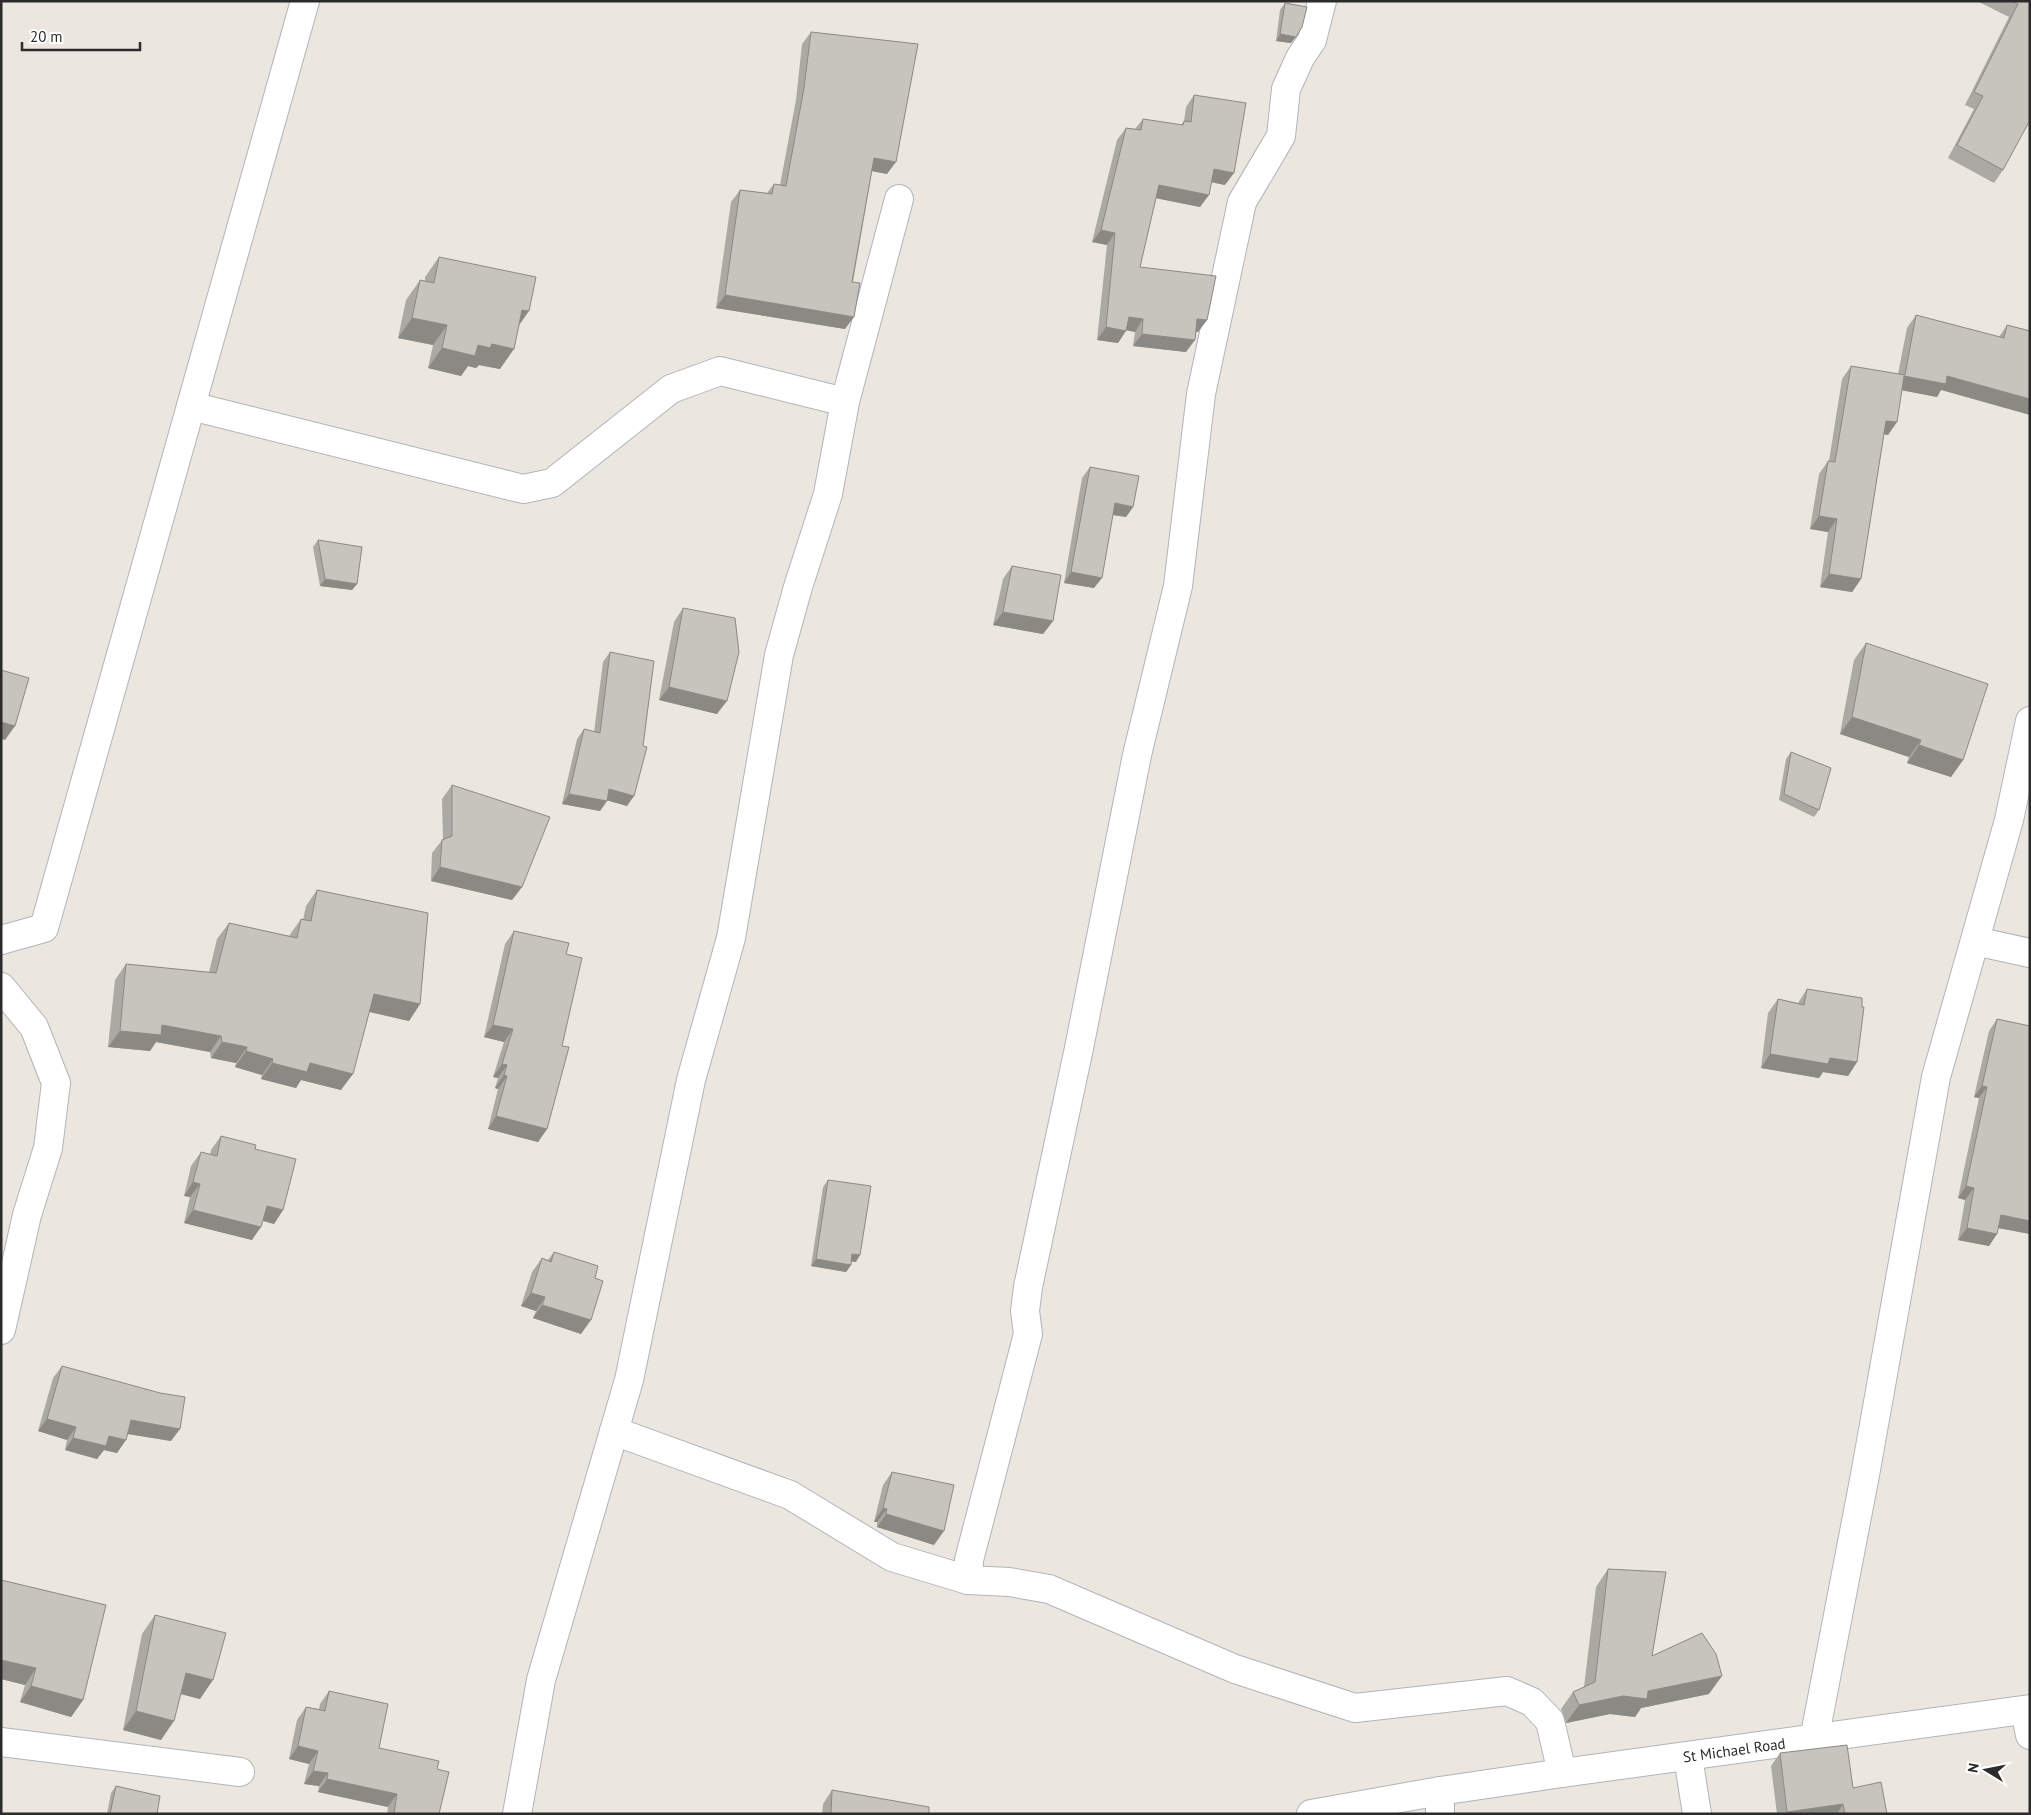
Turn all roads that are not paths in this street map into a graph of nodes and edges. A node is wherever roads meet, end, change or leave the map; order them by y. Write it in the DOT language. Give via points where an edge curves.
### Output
graph roads {
  1 [pos="305,1"];
  2 [pos="1322,1"];
  3 [pos="899,199"];
  4 [pos="845,402"];
  5 [pos="191,406"];
  6 [pos="2030,722"];
  7 [pos="2020,824"];
  8 [pos="1,940"];
  9 [pos="1975,941"];
  10 [pos="2030,953"];
  11 [pos="1,987"];
  12 [pos="1,1330"];
  13 [pos="614,1431"];
  14 [pos="968,1580"];
  15 [pos="2028,1718"];
  16 [pos="1814,1740"];
  17 [pos="1,1742"];
  18 [pos="1688,1757"];
  19 [pos="240,1772"];
  20 [pos="1562,1772"];
  21 [pos="1440,1803"];
  22 [pos="517,1814"];
  23 [pos="1311,1814"];
  24 [pos="1697,1814"];
  1 -- 5 [label="street"];
  2 -- 14 [label="street" via="1312,40 1286,89 1281,136 1242,202 1201,394 1178,586 1136,755 1028,1287 1028,1334 969,1560"];
  3 -- 4 [label="street"];
  4 -- 5 [label="street" via="720,371 671,389 552,483 524,489"];
  4 -- 13 [label="street" via="828,494 780,655 731,938 691,1080 629,1380"];
  5 -- 8 [label="street" via="44,928"];
  6 -- 7 [label="street"];
  7 -- 9 [label="street"];
  9 -- 10 [label="street"];
  9 -- 16 [label="street" via="1936,1077"];
  11 -- 12 [label="street" via="34,1027 56,1084 48,1148 27,1215"];
  13 -- 14 [label="street" via="790,1495 892,1557"];
  13 -- 22 [label="street" via="541,1680"];
  14 -- 20 [label="street" via="1009,1582 1049,1589 1235,1669 1355,1708 1507,1691 1532,1702 1550,1721"];
  15 -- 16 [label="street, St Michael Road"];
  16 -- 18 [label="street, St Michael Road"];
  17 -- 19 [label="street"];
  18 -- 20 [label="street, St Michael Road"];
  18 -- 24 [label="street"];
  20 -- 21 [label="street, St Michael Road"];
  21 -- 23 [label="street, St Michael Road"];
}
